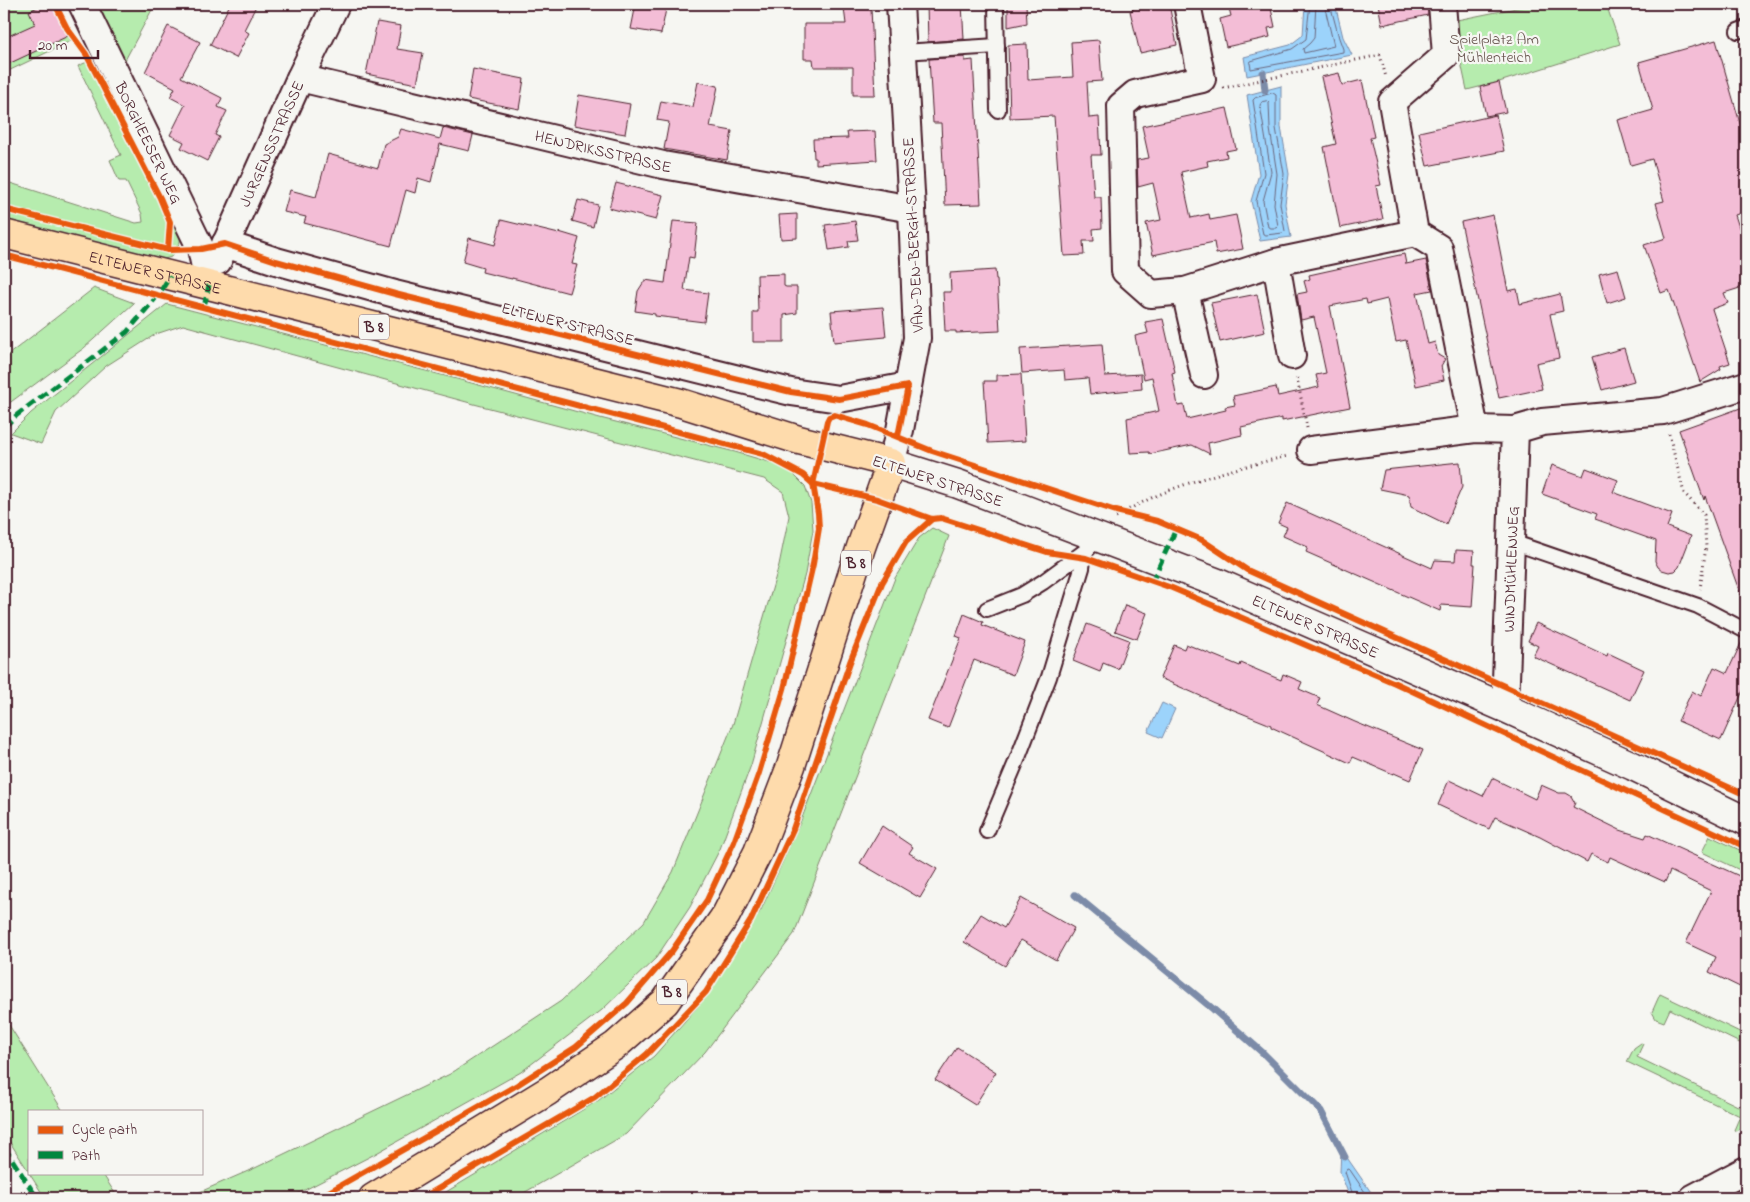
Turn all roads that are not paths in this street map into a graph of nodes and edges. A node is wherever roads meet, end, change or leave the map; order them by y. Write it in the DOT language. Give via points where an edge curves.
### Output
graph roads {
  1 [pos="82,4"];
  2 [pos="336,4"];
  3 [pos="900,4"];
  4 [pos="996,4"];
  5 [pos="1187,4"];
  6 [pos="1442,4"];
  7 [pos="997,46"];
  8 [pos="903,52"];
  9 [pos="300,78"];
  10 [pos="998,110"];
  11 [pos="912,210"];
  12 [pos="4,234"];
  13 [pos="1415,234"];
  14 [pos="225,244"];
  15 [pos="1276,262"];
  16 [pos="209,285"];
  17 [pos="1185,291"];
  18 [pos="1292,356"];
  19 [pos="1204,375"];
  20 [pos="1746,385"];
  21 [pos="908,386"];
  22 [pos="1475,429"];
  23 [pos="1515,430"];
  24 [pos="1311,450"];
  25 [pos="891,463"];
  26 [pos="1092,541"];
  27 [pos="1512,542"];
  28 [pos="987,609"];
  29 [pos="1746,631"];
  30 [pos="1504,708"];
  31 [pos="1746,820"];
  32 [pos="986,831"];
  33 [pos="1746,1170"];
  34 [pos="373,1198"];
  35 [pos="1693,1198"];
  1 -- 16 [label="street, BORGHEESER WEG" via="201,249"];
  2 -- 9 [label="street, JURGENSSTRASSE"];
  3 -- 8 [label="street, VAN-DEN-BERGH-STRASSE"];
  4 -- 7 [label="lane"];
  5 -- 17 [label="street" via="1202,78 1135,94 1121,106 1125,271 1151,294"];
  6 -- 13 [label="street" via="1446,55 1392,102"];
  7 -- 8 [label="lane"];
  7 -- 10 [label="lane"];
  8 -- 11 [label="street, VAN-DEN-BERGH-STRASSE"];
  9 -- 11 [label="street, HENDRIKSSTRASSE" via="663,165"];
  9 -- 14 [label="street, JURGENSSTRASSE"];
  11 -- 21 [label="street, VAN-DEN-BERGH-STRASSE" via="917,338"];
  12 -- 16 [label="main road, ELTENER STRASSE / B 8"];
  13 -- 15 [label="street"];
  13 -- 22 [label="street" via="1439,248"];
  14 -- 16 [label="street, JURGENSSTRASSE"];
  14 -- 21 [label="street, ELTENER STRASSE" via="395,294 791,392 839,399"];
  15 -- 17 [label="street"];
  15 -- 18 [label="street"];
  16 -- 25 [label="main road, ELTENER STRASSE / B 8" via="681,403 800,440"];
  17 -- 19 [label="street"];
  20 -- 23 [label="street" via="1662,411 1542,422"];
  21 -- 25 [label="street, VAN-DEN-BERGH-STRASSE"];
  22 -- 23 [label="street"];
  22 -- 24 [label="street"];
  23 -- 27 [label="street, WINDMÜHLENWEG"];
  25 -- 26 [label="main road, ELTENER STRASSE" via="958,484"];
  25 -- 34 [label="main road, B 8" via="791,766 758,852 726,915 665,1002 616,1045 548,1091"];
  26 -- 28 [label="lane" via="1043,582"];
  26 -- 30 [label="main road, ELTENER STRASSE" via="1218,583"];
  26 -- 32 [label="lane" via="1049,678"];
  27 -- 29 [label="lane" via="1698,606"];
  27 -- 30 [label="street, WINDMÜHLENWEG"];
  30 -- 31 [label="main road, ELTENER STRASSE"];
  33 -- 35 [label="street"];
}
